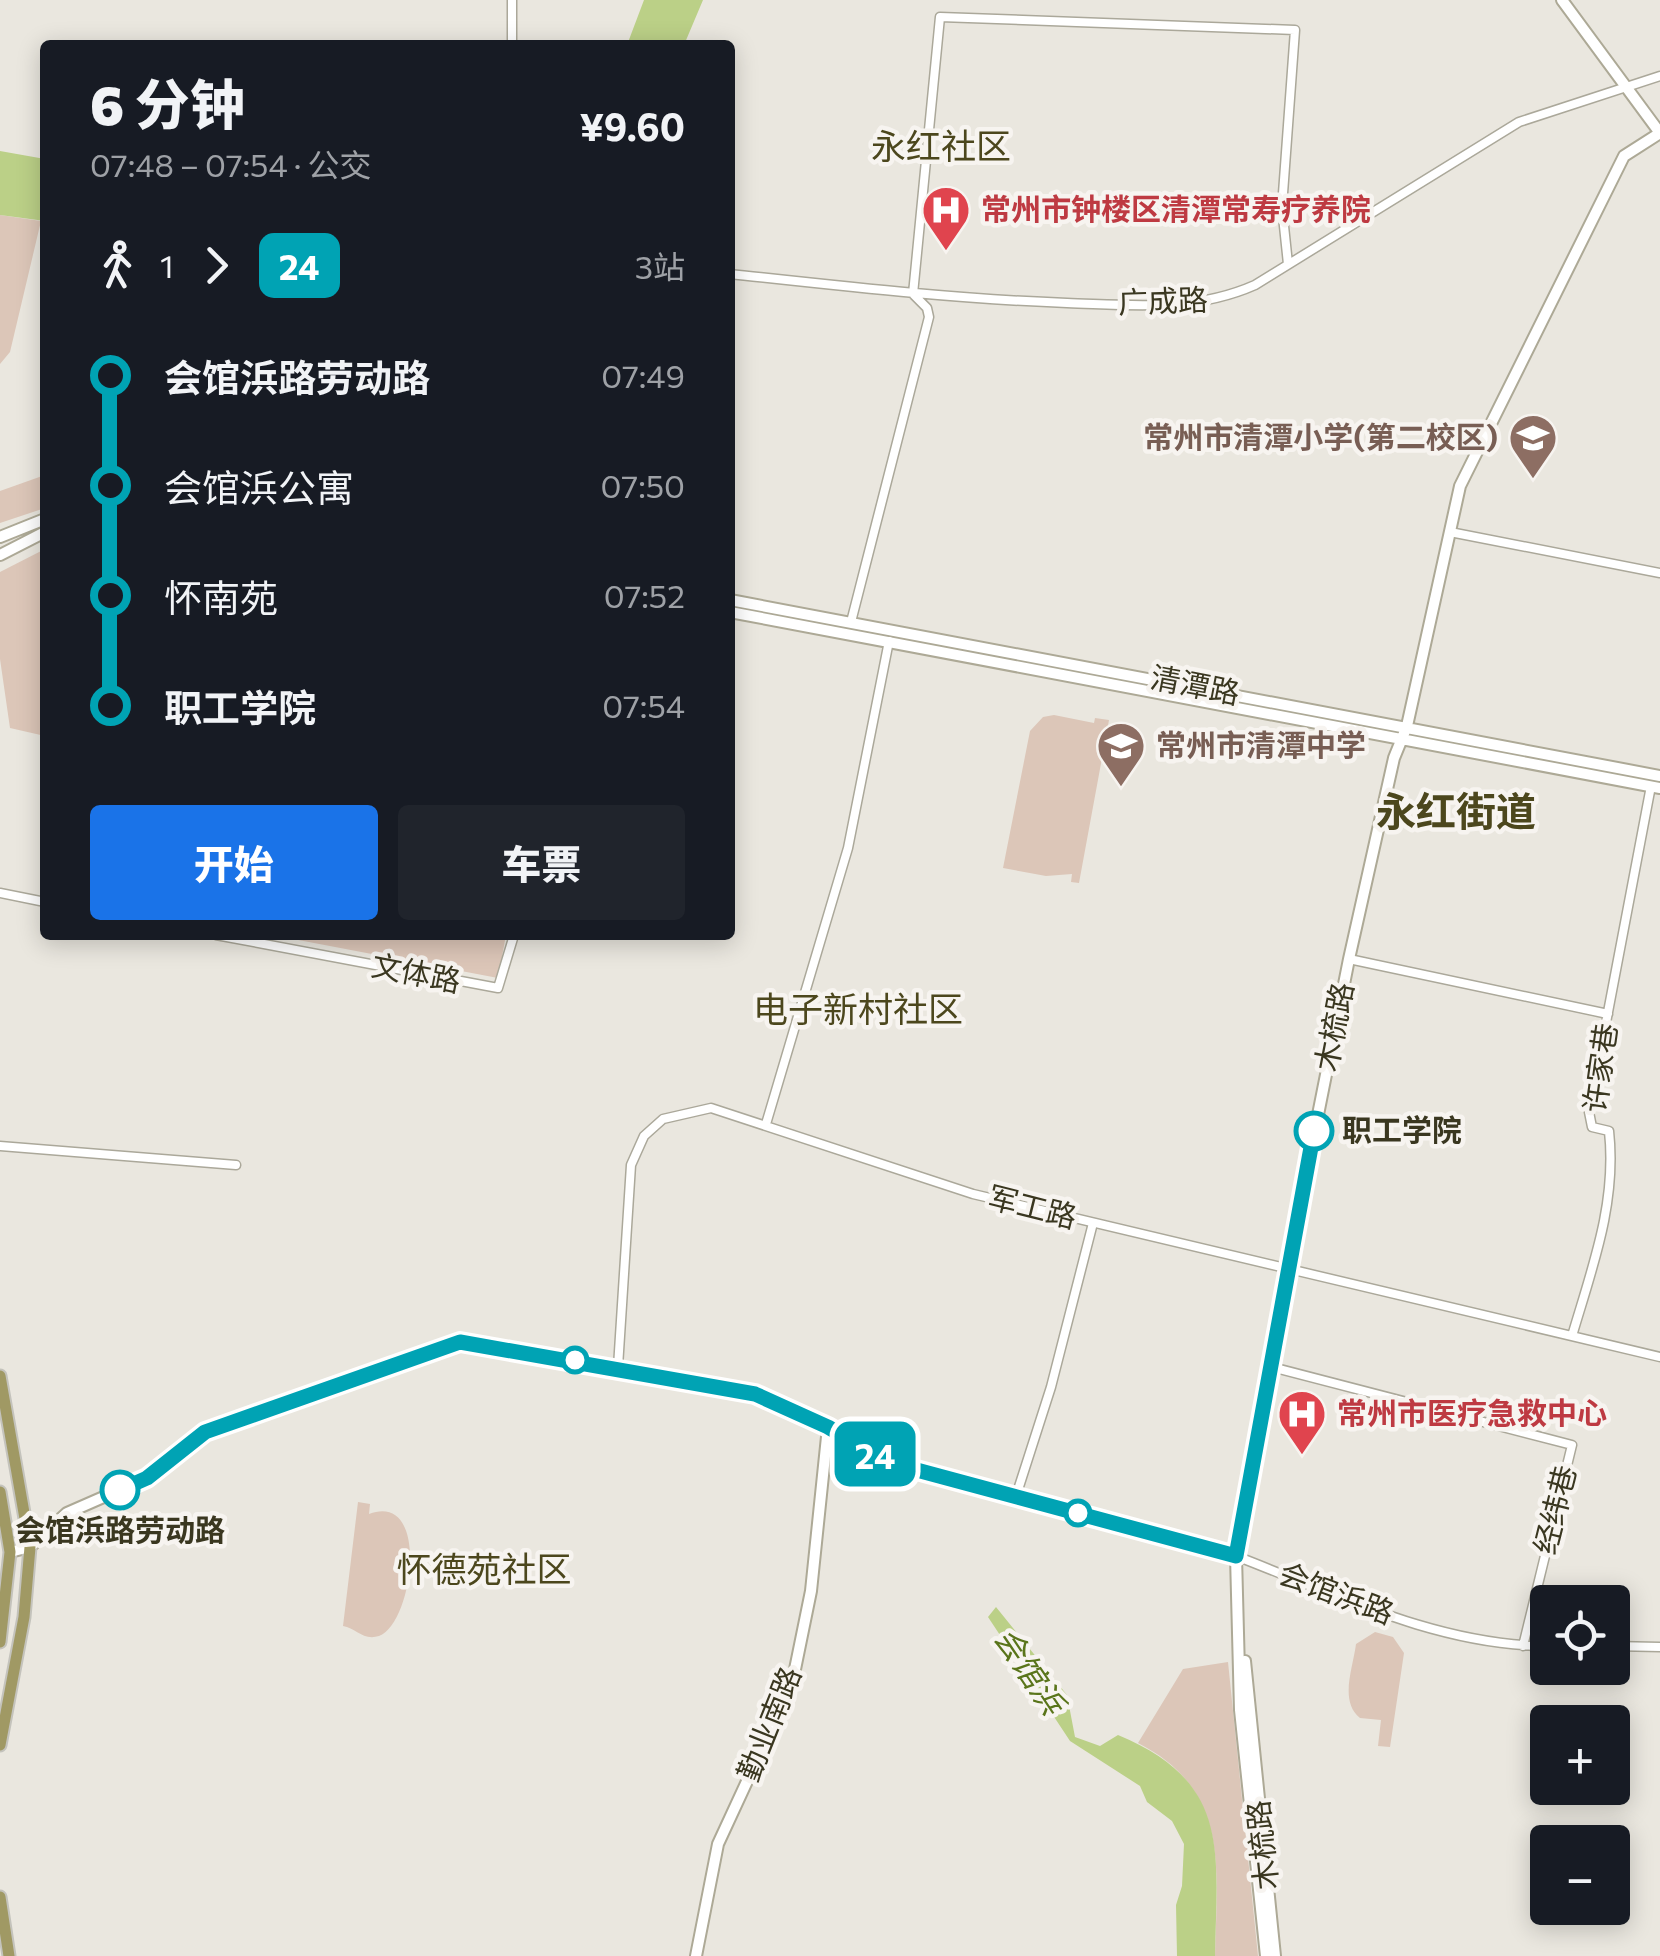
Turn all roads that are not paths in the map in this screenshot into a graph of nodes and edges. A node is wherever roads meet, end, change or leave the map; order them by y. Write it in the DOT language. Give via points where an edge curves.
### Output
graph roads {
  1 [pos="512,0"];
  2 [pos="1562,0"];
  3 [pos="512,40"];
  4 [pos="1660,76"];
  5 [pos="1626,84"];
  6 [pos="1660,133"];
  7 [pos="1288,264"];
  8 [pos="735,275"];
  9 [pos="913,294"];
  10 [pos="40,521"];
  11 [pos="1450,532"];
  12 [pos="40,535"];
  13 [pos="0,538"];
  14 [pos="0,555"];
  15 [pos="1660,572"];
  16 [pos="735,601"];
  17 [pos="735,613"];
  18 [pos="851,622"];
  19 [pos="889,641"];
  20 [pos="1405,731"];
  21 [pos="1660,776"];
  22 [pos="1656,787"];
  23 [pos="0,893"];
  24 [pos="40,901"];
  25 [pos="243,940"];
  26 [pos="513,940"];
  27 [pos="1349,958"];
  28 [pos="1608,1014"];
  29 [pos="766,1124"];
  30 [pos="0,1146"];
  31 [pos="236,1165"];
  32 [pos="1093,1223"];
  33 [pos="1287,1270"];
  34 [pos="1572,1336"];
  35 [pos="1660,1357"];
  36 [pos="1268,1366"];
  37 [pos="618,1367"];
  38 [pos="0,1376"];
  39 [pos="828,1427"];
  40 [pos="0,1492"];
  41 [pos="1016,1496"];
  42 [pos="30,1547"];
  43 [pos="10,1552"];
  44 [pos="1236,1556"];
  45 [pos="0,1642"];
  46 [pos="1523,1646"];
  47 [pos="1530,1646"];
  48 [pos="1630,1646"];
  49 [pos="1660,1646"];
  50 [pos="0,1745"];
  51 [pos="0,1897"];
  52 [pos="9,1956"];
  53 [pos="696,1956"];
  54 [pos="1266,1956"];
  55 [pos="1275,1956"];
  1 -- 3 [label="street"];
  2 -- 5 [label="street"];
  4 -- 5 [label="street, 广成路"];
  5 -- 6 [label="street"];
  5 -- 7 [label="street, 广成路" via="1519,122"];
  6 -- 11 [label="street, 木梳路" via="1624,156 1471,458"];
  7 -- 9 [label="street, 广成路" via="1223,299 1180,306"];
  7 -- 9 [label="street" via="1282,207 1295,30 940,16"];
  8 -- 9 [label="street, 广成路"];
  9 -- 18 [label="street" via="929,317"];
  10 -- 13 [label="street"];
  11 -- 15 [label="street"];
  11 -- 20 [label="street, 木梳路"];
  12 -- 14 [label="street"];
  16 -- 18 [label="street, 清潭路"];
  17 -- 19 [label="street, 清潭路"];
  18 -- 20 [label="street, 清潭路"];
  19 -- 20 [label="street, 清潭路"];
  19 -- 29 [label="street" via="848,848"];
  20 -- 21 [label="street, 清潭路"];
  20 -- 22 [label="street, 清潭路"];
  20 -- 27 [label="street, 木梳路"];
  22 -- 28 [label="street, 许家巷"];
  23 -- 24 [label="street"];
  25 -- 26 [label="street, 文体路" via="498,988"];
  27 -- 28 [label="street"];
  27 -- 33 [label="street, 木梳路"];
  28 -- 34 [label="street, 许家巷" via="1589,1112 1592,1127 1609,1131 1614,1174"];
  29 -- 32 [label="street, 军工路" via="973,1194"];
  29 -- 37 [label="street, 军工路" via="711,1108 663,1119 644,1136 631,1165"];
  30 -- 31 [label="street"];
  32 -- 33 [label="street, 军工路"];
  32 -- 41 [label="street"];
  33 -- 34 [label="street, 军工路"];
  33 -- 36 [label="street, 木梳路"];
  34 -- 35 [label="street, 军工路"];
  36 -- 44 [label="street, 木梳路"];
  36 -- 46 [label="street, 经纬巷" via="1572,1445"];
  37 -- 39 [label="street, 会馆浜路" via="755,1394"];
  37 -- 42 [label="street, 会馆浜路" via="460,1342 205,1432 147,1478 67,1513"];
  38 -- 42 [label="main road"];
  39 -- 41 [label="street, 会馆浜路" via="887,1462"];
  39 -- 53 [label="street, 勤业南路" via="811,1590 792,1684 718,1844"];
  40 -- 43 [label="main road"];
  41 -- 44 [label="street, 会馆浜路"];
  42 -- 43 [label="street, 会馆浜路"];
  42 -- 50 [label="main road"];
  43 -- 45 [label="main road"];
  44 -- 46 [label="street, 会馆浜路" via="1414,1624"];
  44 -- 54 [label="street, 木梳路" via="1240,1710"];
  44 -- 55 [label="street, 木梳路"];
  46 -- 47 [label="street, 会馆浜路"];
  48 -- 49 [label="street"];
  51 -- 52 [label="main road"];
}
